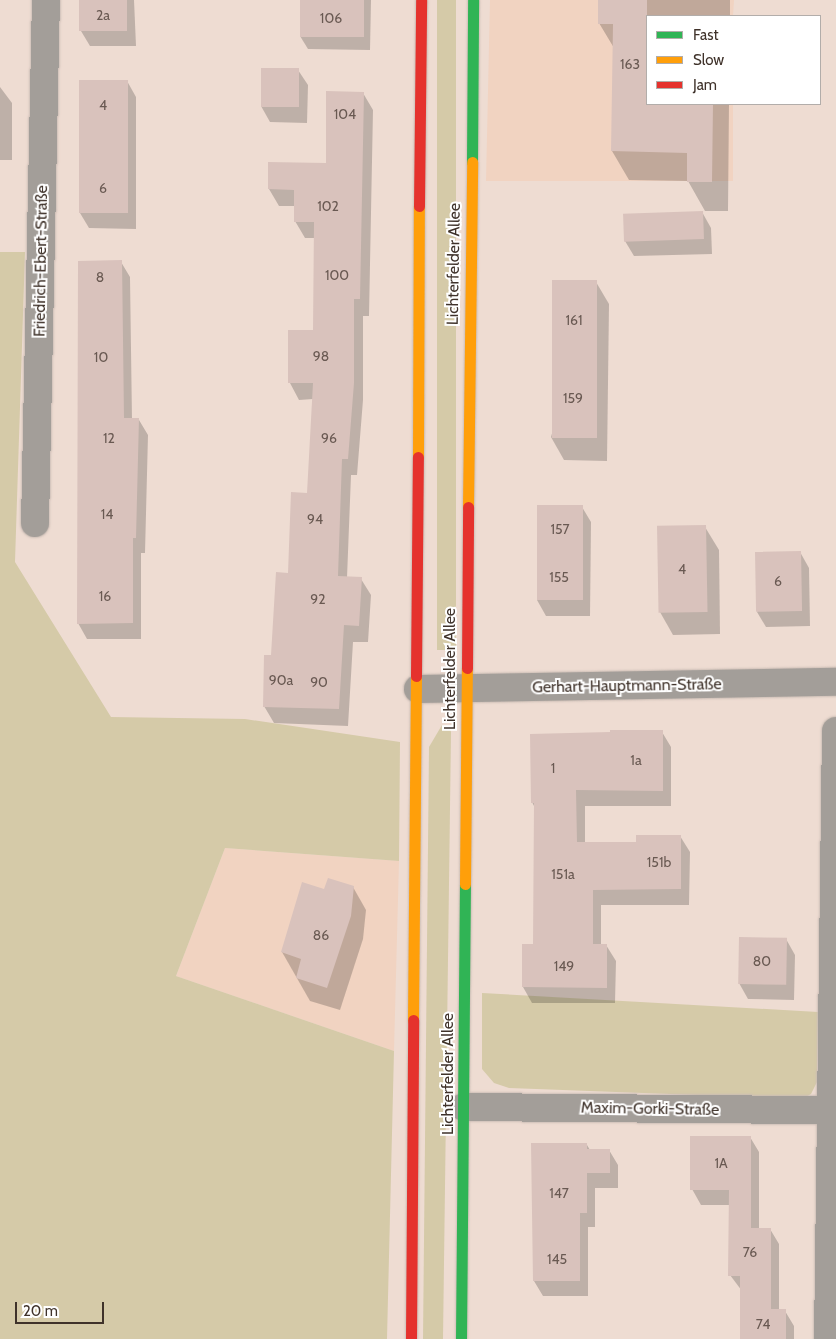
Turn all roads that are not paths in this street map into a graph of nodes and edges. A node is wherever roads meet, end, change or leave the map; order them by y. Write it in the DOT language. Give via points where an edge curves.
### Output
graph roads {
  1 [pos="46,0"];
  2 [pos="421,0"];
  3 [pos="473,0"];
  4 [pos="35,522"];
  5 [pos="836,682"];
  6 [pos="466,688"];
  7 [pos="418,689"];
  8 [pos="836,731"];
  9 [pos="464,1107"];
  10 [pos="833,1110"];
  11 [pos="411,1339"];
  12 [pos="461,1339"];
  13 [pos="828,1339"];
  1 -- 4 [label="street, Friedrich-Ebert-Straße"];
  2 -- 7 [label="main road, Lichterfelder Allee"];
  3 -- 6 [label="main road, Lichterfelder Allee"];
  5 -- 6 [label="street, Gerhart-Hauptmann-Straße"];
  6 -- 7 [label="street, Gerhart-Hauptmann-Straße"];
  6 -- 9 [label="main road, Lichterfelder Allee"];
  7 -- 11 [label="main road, Lichterfelder Allee"];
  8 -- 10 [label="street"];
  9 -- 10 [label="street, Maxim-Gorki-Straße"];
  9 -- 12 [label="main road, Lichterfelder Allee"];
  10 -- 13 [label="street"];
}
